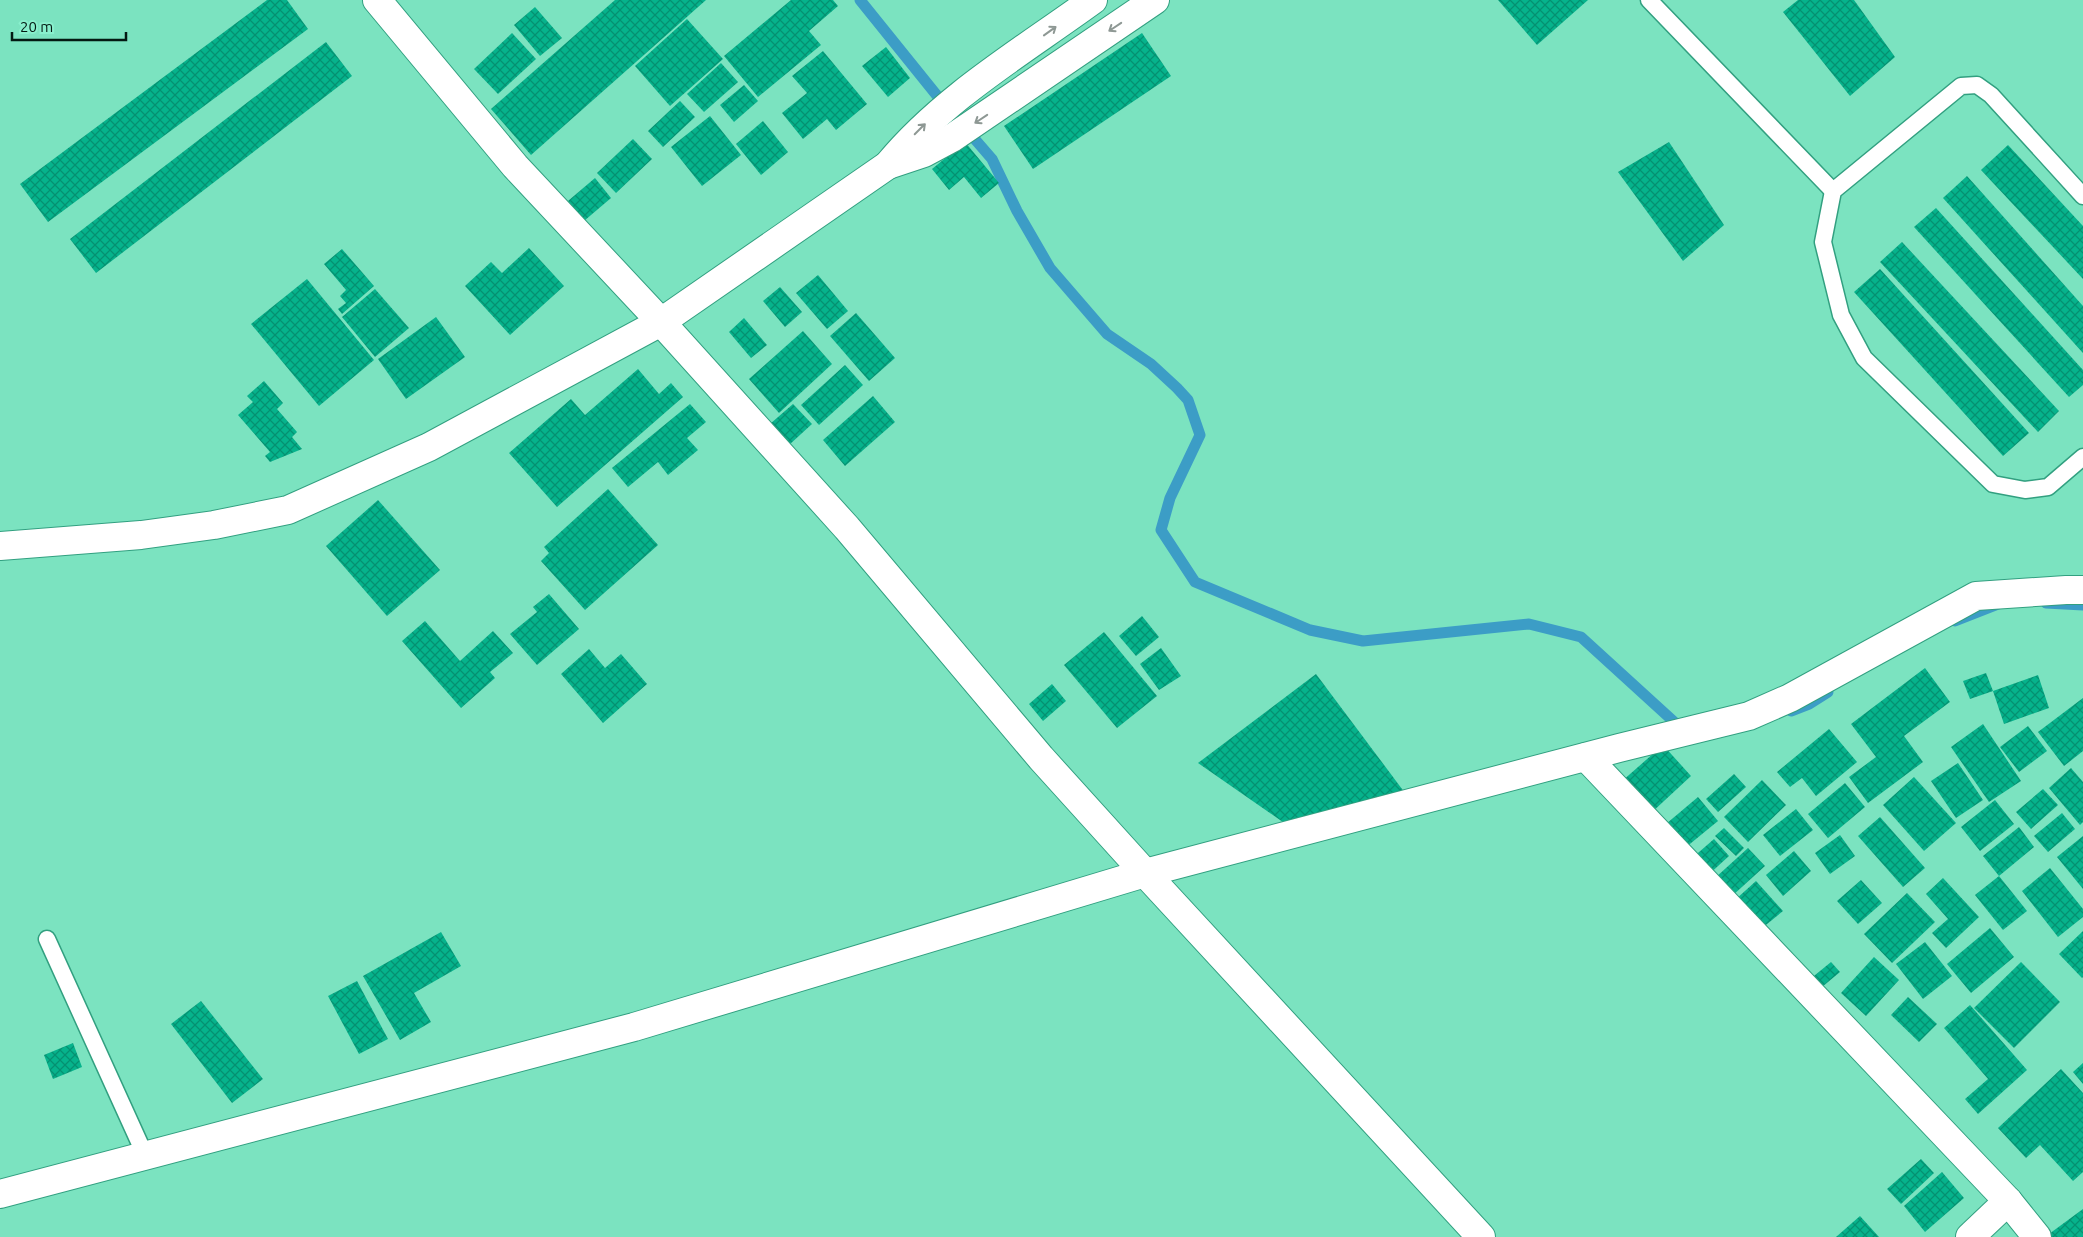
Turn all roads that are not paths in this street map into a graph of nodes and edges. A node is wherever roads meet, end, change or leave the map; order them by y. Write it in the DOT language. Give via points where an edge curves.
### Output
graph roads {
  1 [pos="377,0"];
  2 [pos="1093,0"];
  3 [pos="1155,0"];
  4 [pos="1649,0"];
  5 [pos="888,165"];
  6 [pos="1833,191"];
  7 [pos="2083,196"];
  8 [pos="661,322"];
  9 [pos="2083,457"];
  10 [pos="0,546"];
  11 [pos="2083,590"];
  12 [pos="1586,756"];
  13 [pos="1145,873"];
  14 [pos="47,939"];
  15 [pos="145,1155"];
  16 [pos="0,1194"];
  17 [pos="2008,1201"];
  18 [pos="1469,1234"];
  19 [pos="1970,1237"];
  20 [pos="2038,1237"];
  1 -- 8 [label="street" via="515,166"];
  5 -- 2 [label="street, one-way" via="906,142 933,117"];
  3 -- 5 [label="street, one-way" via="952,138 924,153"];
  4 -- 6 [label="lane"];
  5 -- 8 [label="street"];
  6 -- 7 [label="lane" via="1961,86 1978,85 1991,95"];
  6 -- 9 [label="lane" via="1823,242 1841,315 1864,358 1993,484 2024,490 2048,487"];
  8 -- 10 [label="street" via="429,448 288,510 141,535"];
  8 -- 13 [label="street" via="847,528 1041,758"];
  11 -- 12 [label="street" via="1976,596 1790,698 1749,716"];
  12 -- 13 [label="street"];
  12 -- 17 [label="street"];
  13 -- 15 [label="street" via="634,1027"];
  13 -- 18 [label="street"];
  14 -- 15 [label="lane"];
  15 -- 16 [label="street"];
  17 -- 19 [label="street"];
  17 -- 20 [label="street"];
}
